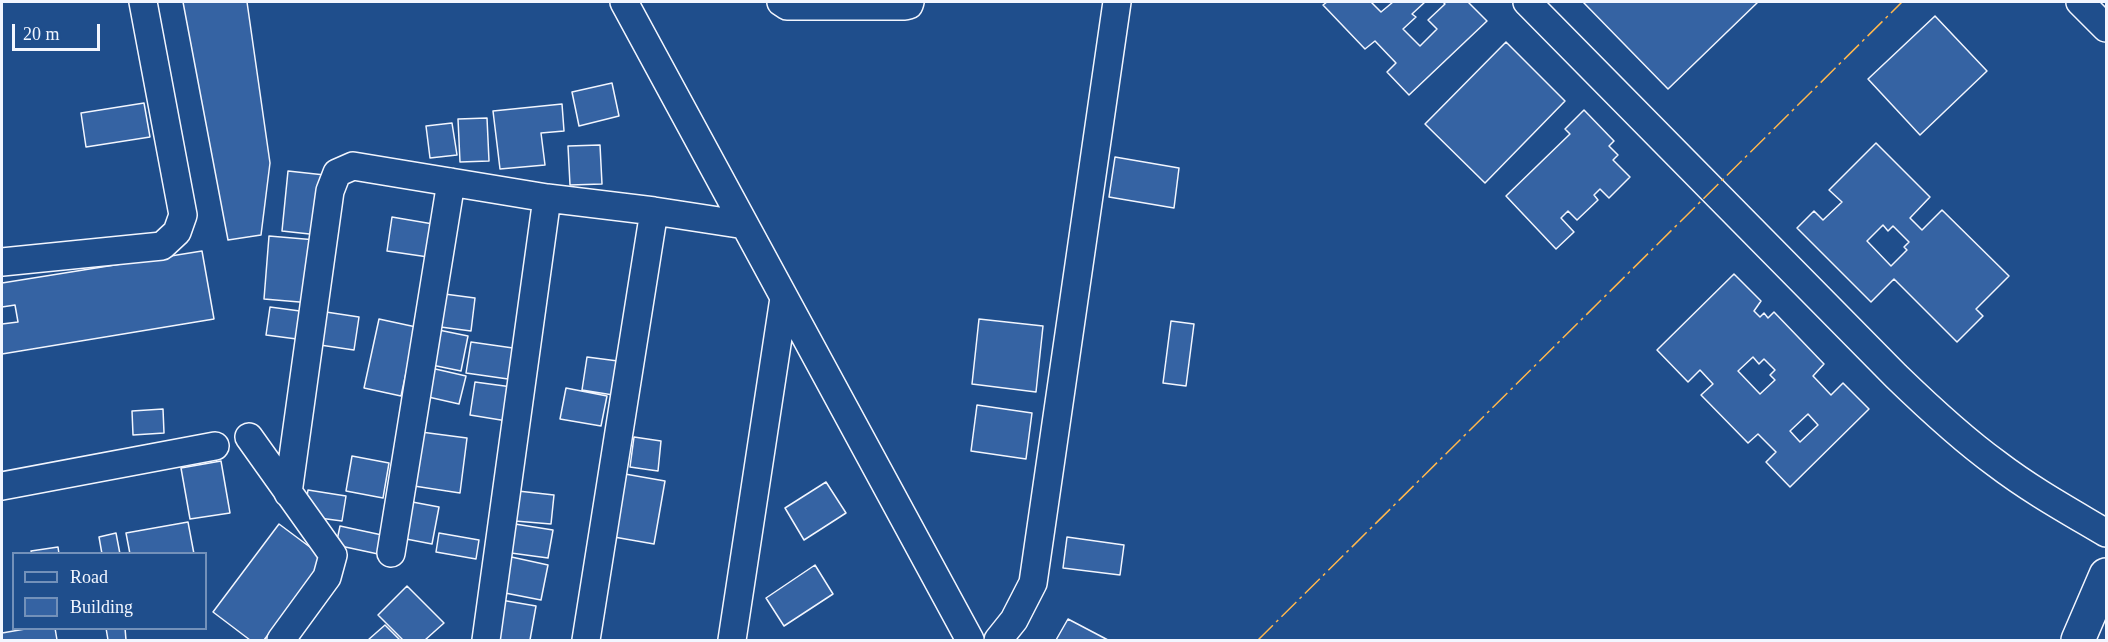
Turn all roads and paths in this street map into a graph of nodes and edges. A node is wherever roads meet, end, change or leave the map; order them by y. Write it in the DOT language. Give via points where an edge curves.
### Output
graph roads {
  1 [pos="143,2"];
  2 [pos="624,2"];
  3 [pos="781,2"];
  4 [pos="910,2"];
  5 [pos="1117,2"];
  6 [pos="1527,2"];
  7 [pos="2080,2"];
  8 [pos="2106,28"];
  9 [pos="451,182"];
  10 [pos="547,198"];
  11 [pos="654,211"];
  12 [pos="745,225"];
  13 [pos="2,262"];
  14 [pos="784,298"];
  15 [pos="249,436"];
  16 [pos="215,446"];
  17 [pos="2,486"];
  18 [pos="288,493"];
  19 [pos="2106,533"];
  20 [pos="391,553"];
  21 [pos="2106,575"];
  22 [pos="281,640"];
  23 [pos="486,640"];
  24 [pos="586,640"];
  25 [pos="732,640"];
  26 [pos="970,640"];
  27 [pos="998,640"];
  28 [pos="2078,640"];
  1 -- 13 [label="street" via="183,215 177,232 162,246"];
  2 -- 12 [label="street"];
  3 -- 4 [label="street" via="787,6 905,6"];
  5 -- 27 [label="street" via="1033,583 1014,620"];
  6 -- 19 [label="street" via="1952,428 1997,465"];
  7 -- 8 [label="street"];
  9 -- 10 [label="street"];
  9 -- 18 [label="street" via="353,166 337,173 330,190"];
  9 -- 20 [label="street"];
  10 -- 11 [label="street"];
  10 -- 23 [label="street"];
  11 -- 12 [label="street"];
  11 -- 24 [label="street"];
  12 -- 14 [label="street"];
  14 -- 25 [label="street"];
  14 -- 26 [label="street"];
  15 -- 18 [label="street"];
  16 -- 17 [label="street"];
  18 -- 22 [label="street" via="333,555 327,578"];
  21 -- 28 [label="highway"];
}
